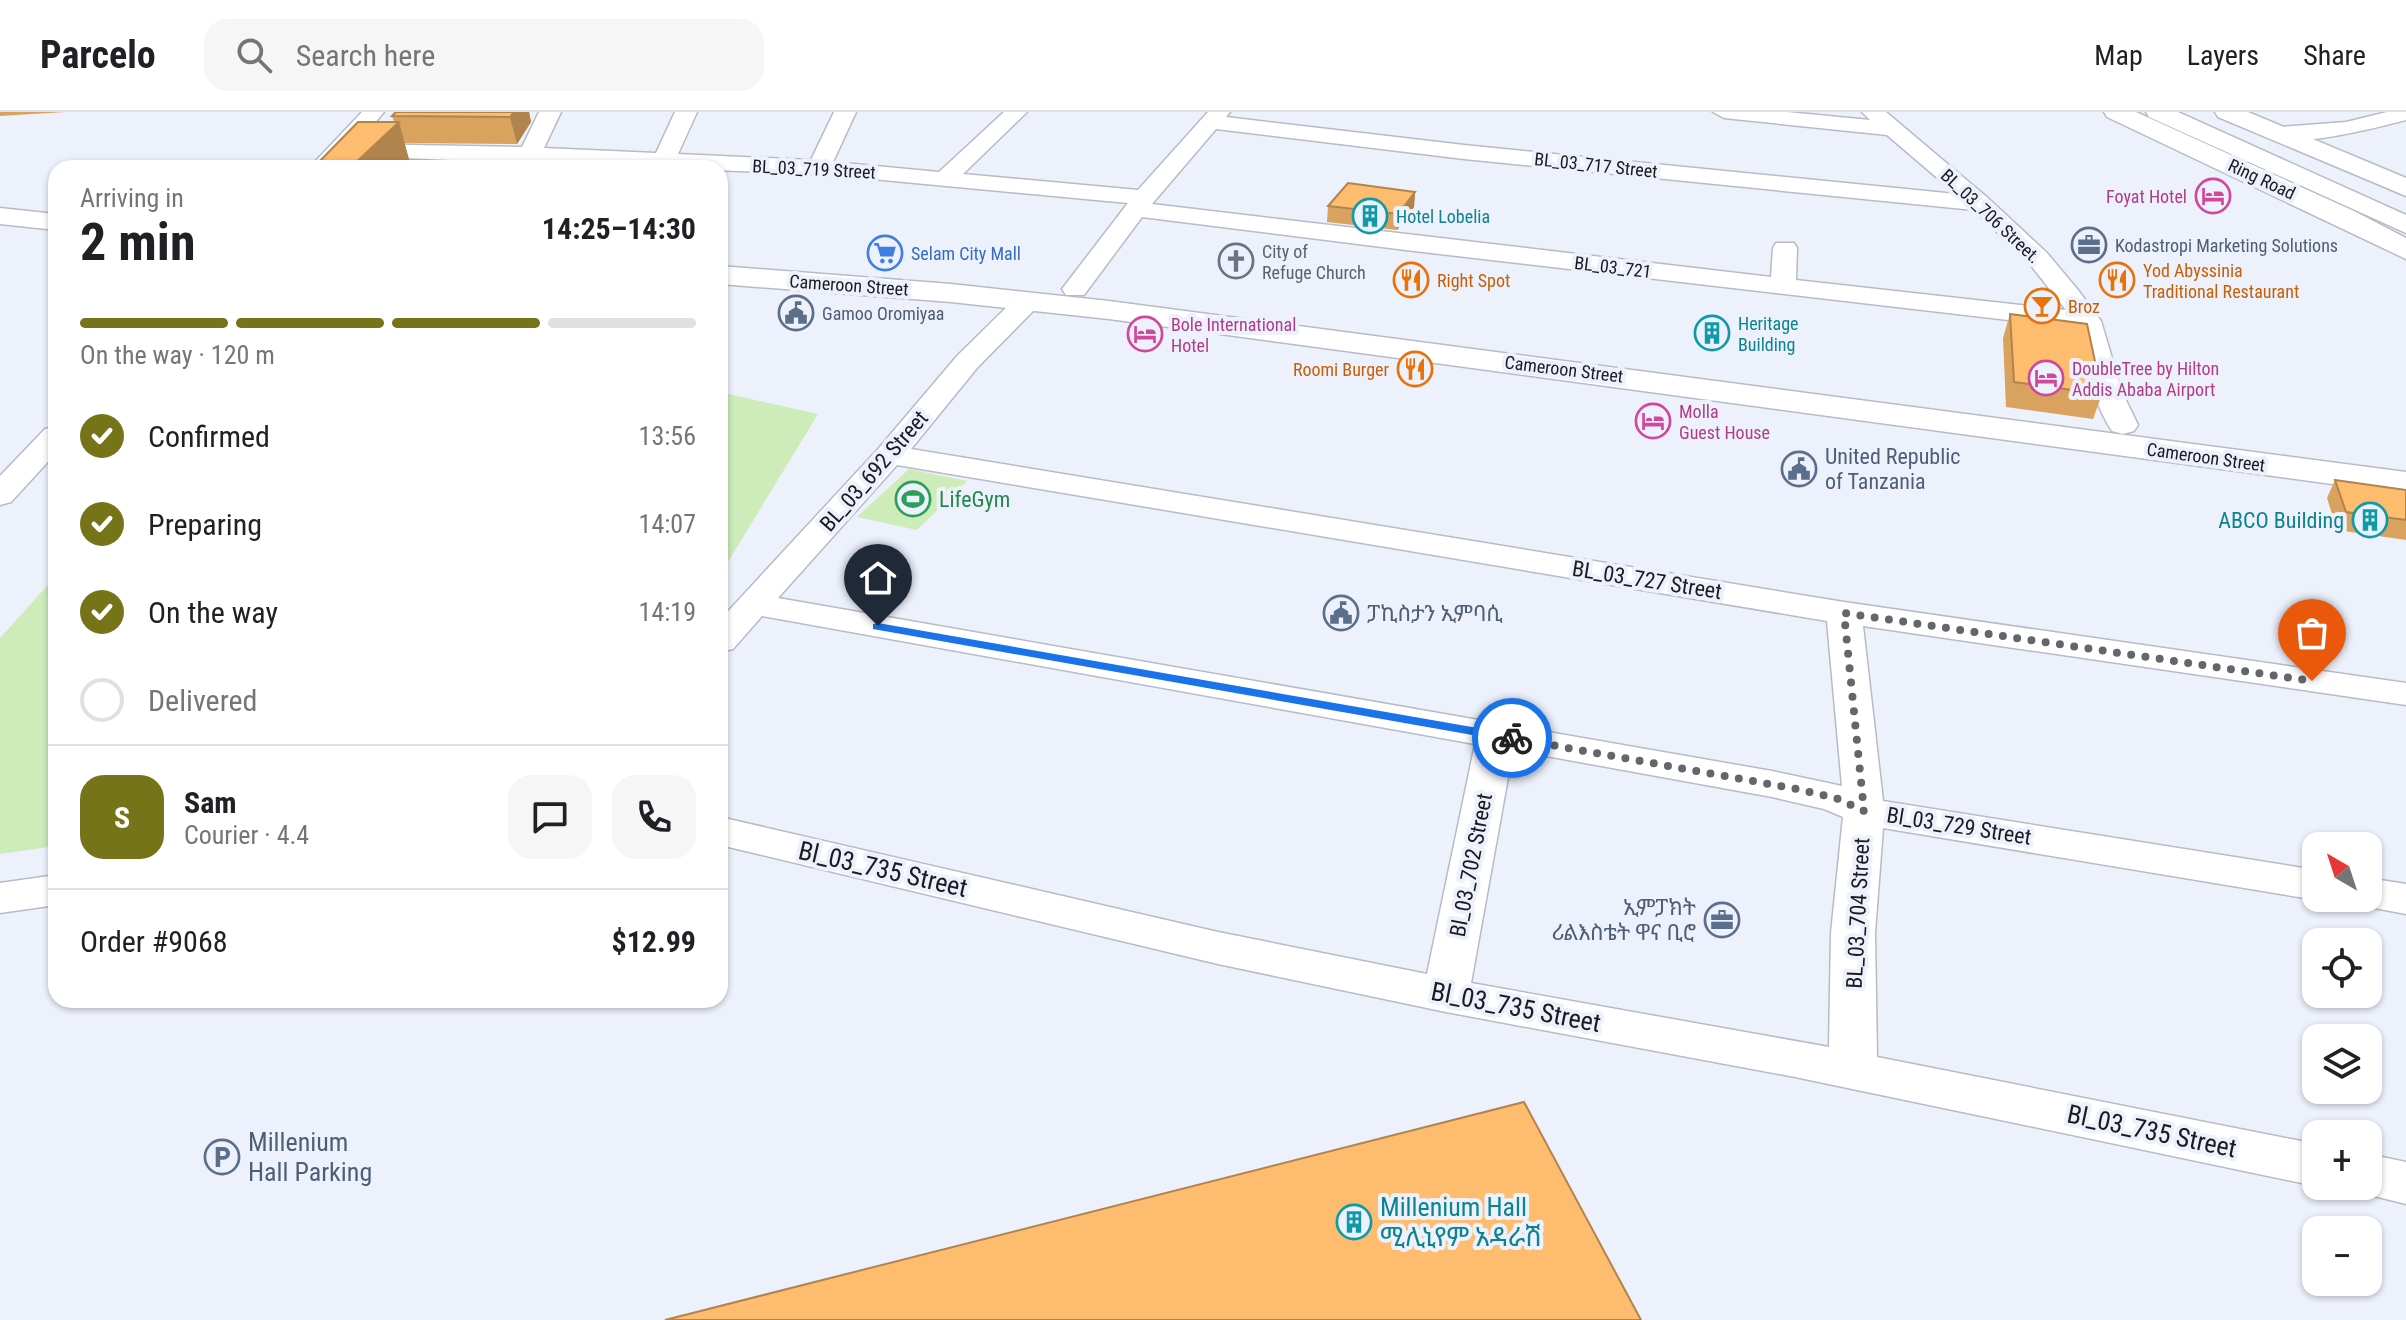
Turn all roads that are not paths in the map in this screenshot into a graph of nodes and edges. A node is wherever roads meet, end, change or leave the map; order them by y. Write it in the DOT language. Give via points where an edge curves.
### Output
graph roads {
  1 [pos="373,112"];
  2 [pos="550,112"];
  3 [pos="686,112"];
  4 [pos="845,112"];
  5 [pos="1016,112"];
  6 [pos="1724,112"];
  7 [pos="1873,112"];
  8 [pos="2116,112"];
  9 [pos="2158,112"];
  10 [pos="2185,112"];
  11 [pos="2227,112"];
  12 [pos="2406,114"];
  13 [pos="1216,117"];
  14 [pos="1893,129"];
  15 [pos="2281,134"];
  16 [pos="340,151"];
  17 [pos="530,154"];
  18 [pos="329,160"];
  19 [pos="664,160"];
  20 [pos="728,163"];
  21 [pos="819,167"];
  22 [pos="946,177"];
  23 [pos="2406,188"];
  24 [pos="1141,204"];
  25 [pos="1981,204"];
  26 [pos="2406,209"];
  27 [pos="0,216"];
  28 [pos="48,221"];
  29 [pos="2406,225"];
  30 [pos="0,238"];
  31 [pos="48,241"];
  32 [pos="1785,248"];
  33 [pos="2406,250"];
  34 [pos="728,263"];
  35 [pos="728,276"];
  36 [pos="1783,287"];
  37 [pos="1075,289"];
  38 [pos="1028,301"];
  39 [pos="2088,321"];
  40 [pos="1317,326"];
  41 [pos="2123,425"];
  42 [pos="48,444"];
  43 [pos="890,455"];
  44 [pos="2396,471"];
  45 [pos="0,495"];
  46 [pos="754,604"];
  47 [pos="1844,613"];
  48 [pos="728,632"];
  49 [pos="2406,694"];
  50 [pos="1496,735"];
  51 [pos="1864,811"];
  52 [pos="728,833"];
  53 [pos="2302,883"];
  54 [pos="48,891"];
  55 [pos="2382,895"];
  56 [pos="0,898"];
  57 [pos="2406,899"];
  58 [pos="1446,995"];
  59 [pos="1853,1071"];
  60 [pos="2302,1162"];
  61 [pos="2382,1178"];
  62 [pos="2406,1183"];
  1 -- 16 [label="street"];
  2 -- 17 [label="street"];
  3 -- 19 [label="street"];
  4 -- 21 [label="street"];
  5 -- 22 [label="street"];
  6 -- 14 [label="street"];
  7 -- 14 [label="street, BL_03_706 Street."];
  8 -- 33 [label="main road, Ring Road"];
  9 -- 29 [label="main road, Ring Road"];
  10 -- 26 [label="main road, Ring Road"];
  11 -- 15 [label="main road"];
  12 -- 15 [label="street" via="2346,128"];
  13 -- 24 [label="street"];
  13 -- 25 [label="street, BL_03_717 Street" via="1464,152"];
  14 -- 25 [label="street, BL_03_706 Street."];
  15 -- 23 [label="main road"];
  16 -- 17 [label="street, BL_03_719 Street"];
  16 -- 18 [label="street"];
  17 -- 19 [label="street, BL_03_719 Street"];
  20 -- 21 [label="street, BL_03_719 Street"];
  21 -- 22 [label="street, BL_03_719 Street"];
  22 -- 24 [label="street, BL_03_719 Street"];
  24 -- 36 [label="street, BL_03_721"];
  24 -- 37 [label="street"];
  25 -- 39 [label="street, BL_03_706 Street." via="2038,258"];
  27 -- 28 [label="main road"];
  30 -- 31 [label="main road"];
  32 -- 36 [label="street"];
  34 -- 37 [label="main road, Cameroon Street"];
  35 -- 38 [label="main road, Cameroon Street"];
  36 -- 39 [label="street, BL_03_721"];
  37 -- 40 [label="main road, Cameroon Street"];
  38 -- 40 [label="main road, Cameroon Street"];
  38 -- 43 [label="street, BL_03_692 Street" via="967,362"];
  39 -- 41 [label="street, BL_03_706 Street."];
  40 -- 41 [label="main road, Cameroon Street"];
  40 -- 44 [label="main road, Cameroon Street" via="1811,405"];
  41 -- 44 [label="main road, Cameroon Street"];
  42 -- 45 [label="street"];
  43 -- 46 [label="street, BL_03_692 Street"];
  43 -- 47 [label="street, BL_03_727 Street"];
  46 -- 48 [label="street, BL_03_692 Street"];
  46 -- 50 [label="street, Bl_03_729 Street"];
  47 -- 49 [label="street, BL_03_727 Street"];
  47 -- 51 [label="street, BL_03_704 Street"];
  50 -- 51 [label="street, Bl_03_729 Street" via="1784,787 1836,798"];
  50 -- 58 [label="street, Bl_03_702 Street"];
  51 -- 53 [label="street, Bl_03_729 Street"];
  51 -- 59 [label="street, BL_03_704 Street" via="1853,933"];
  52 -- 58 [label="street, Bl_03_735 Street" via="1218,948"];
  54 -- 56 [label="street"];
  55 -- 57 [label="street"];
  58 -- 59 [label="street, Bl_03_735 Street"];
  59 -- 60 [label="street, Bl_03_735 Street"];
  61 -- 62 [label="street"];
}
